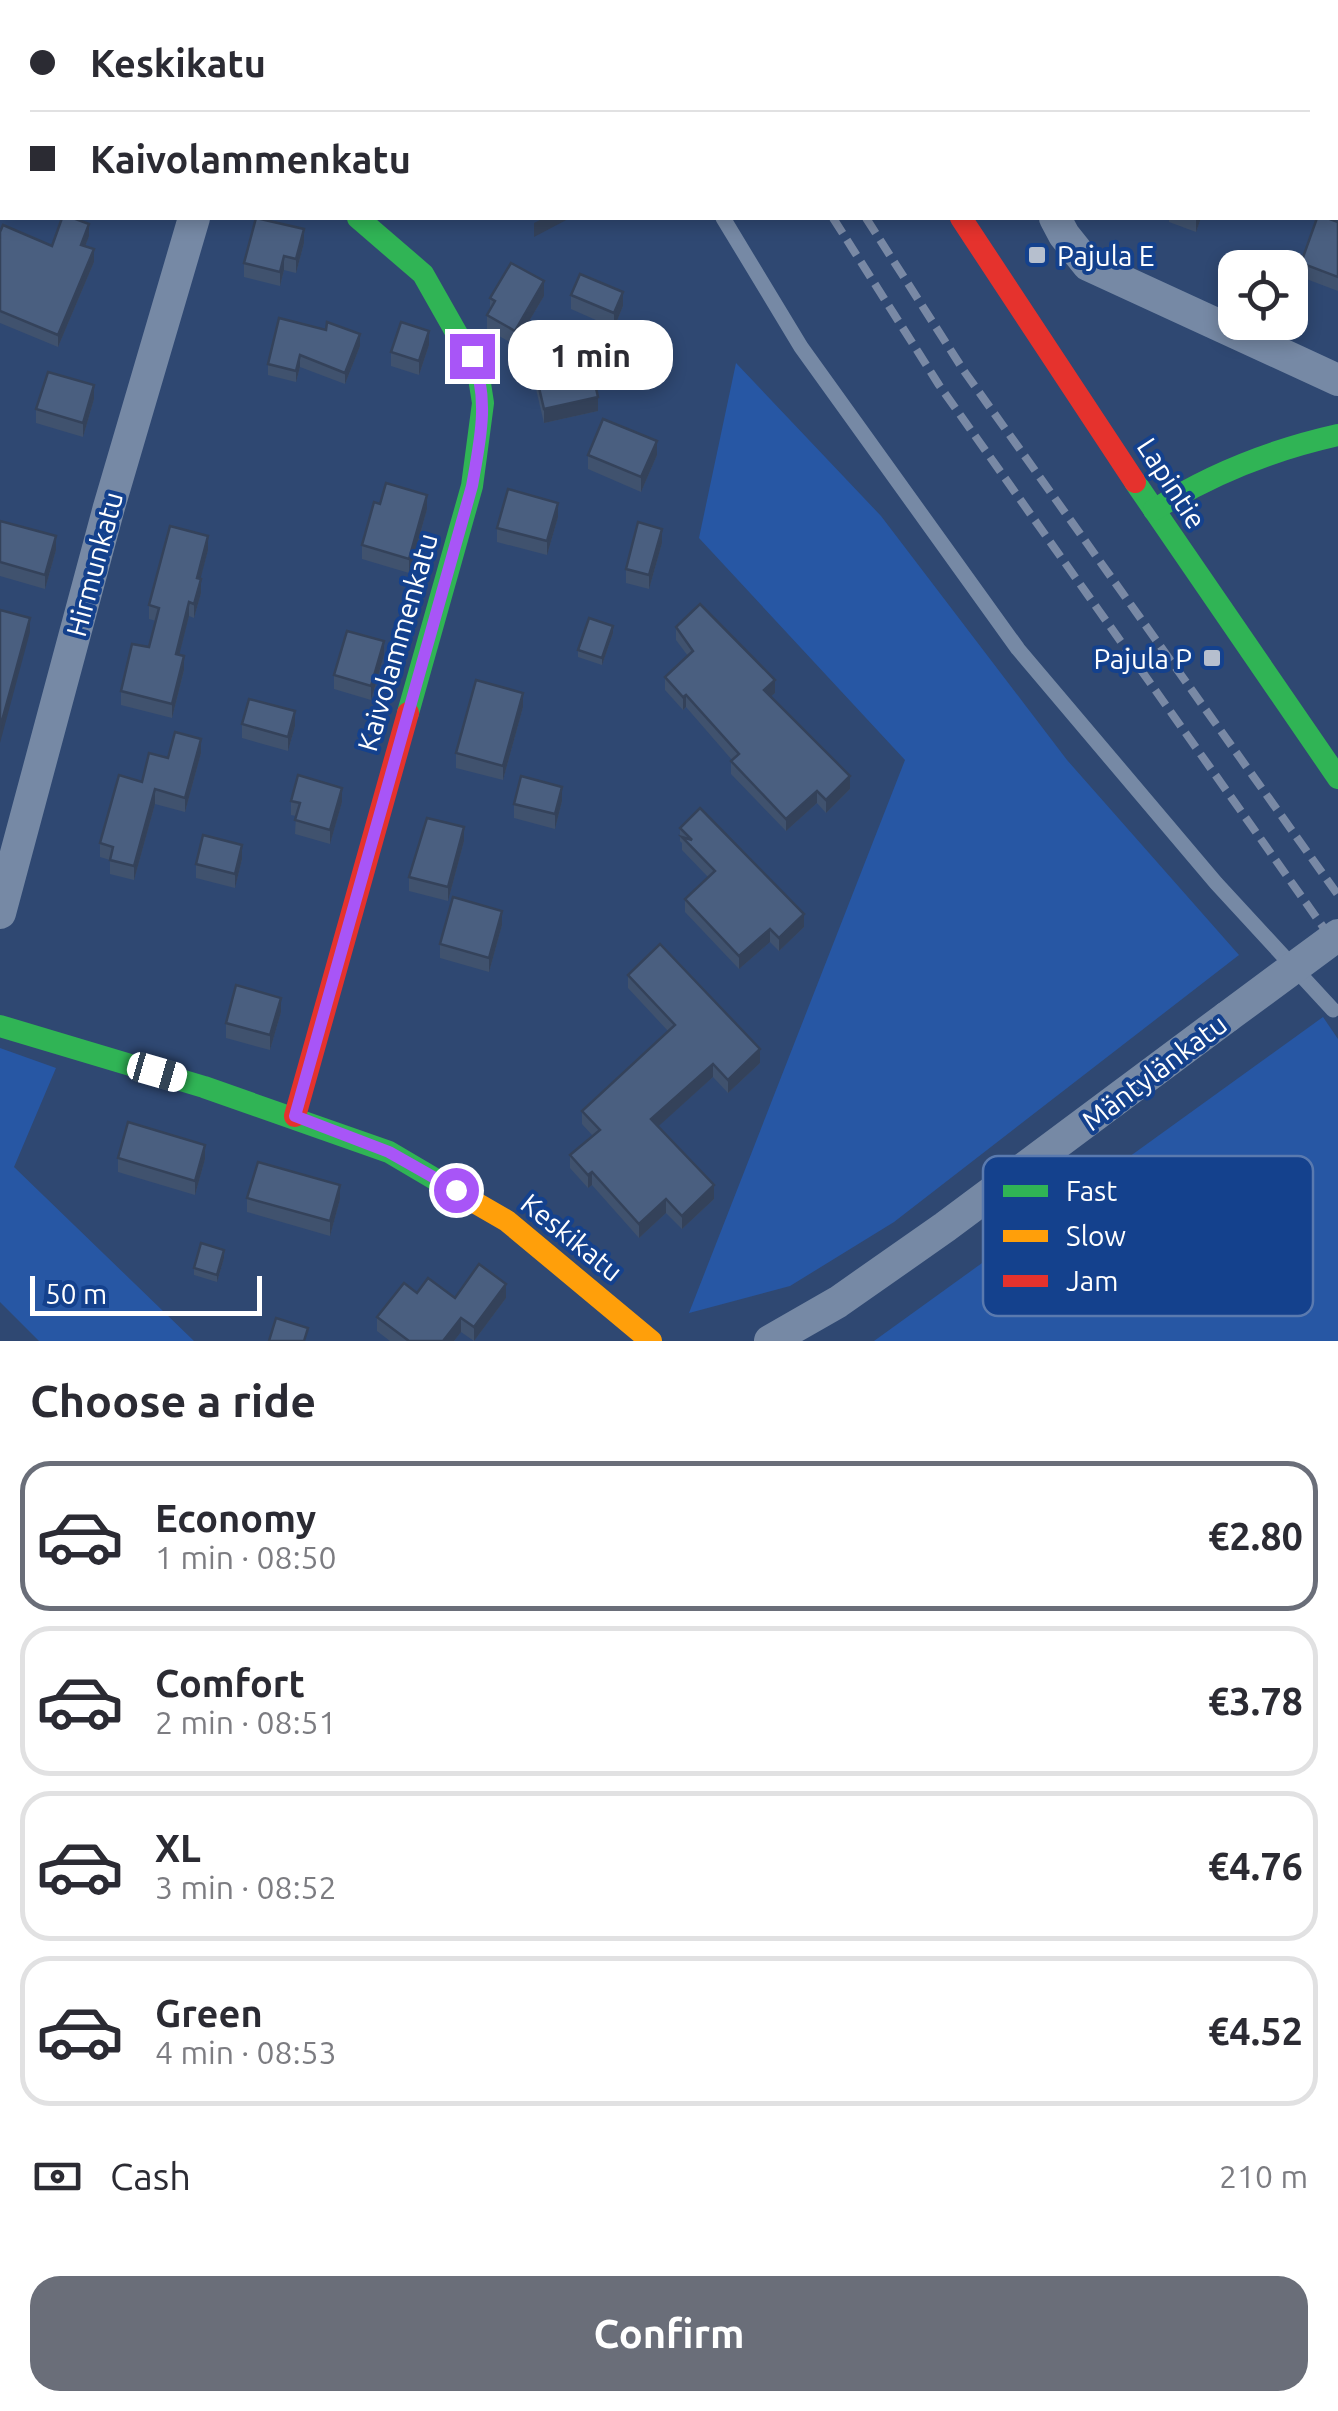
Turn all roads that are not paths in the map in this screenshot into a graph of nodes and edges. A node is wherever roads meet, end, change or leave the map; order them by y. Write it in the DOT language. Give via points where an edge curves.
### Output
graph roads {
  1 [pos="193,220"];
  2 [pos="360,220"];
  3 [pos="723,220"];
  4 [pos="962,220"];
  5 [pos="1056,220"];
  6 [pos="1338,380"];
  7 [pos="1338,435"];
  8 [pos="1154,510"];
  9 [pos="1338,778"];
  10 [pos="0,913"];
  11 [pos="1338,935"];
  12 [pos="1333,1010"];
  13 [pos="0,1026"];
  14 [pos="295,1116"];
  15 [pos="1040,1156"];
  16 [pos="983,1199"];
  17 [pos="651,1341"];
  18 [pos="770,1341"];
  1 -- 10 [label="street, Hirmunkatu"];
  2 -- 14 [label="street, Kaivolammenkatu" via="434,289 478,371 483,403 472,486"];
  3 -- 12 [label="lane" via="801,348 1018,649"];
  4 -- 8 [label="street, Lapintie"];
  5 -- 6 [label="street" via="1088,265"];
  7 -- 8 [label="street" via="1245,459"];
  8 -- 9 [label="street, Lapintie"];
  11 -- 15 [label="street, Mäntylänkatu, bridge"];
  13 -- 14 [label="street, Keskikatu"];
  14 -- 17 [label="street, Keskikatu" via="389,1152 507,1221"];
  16 -- 18 [label="street, Mäntylänkatu, bridge" via="838,1302"];
}
